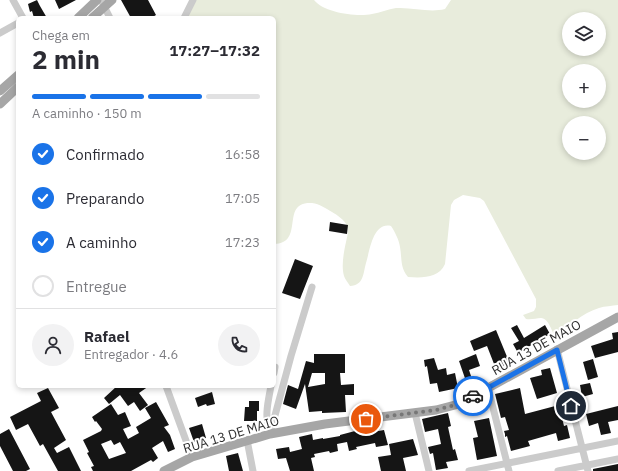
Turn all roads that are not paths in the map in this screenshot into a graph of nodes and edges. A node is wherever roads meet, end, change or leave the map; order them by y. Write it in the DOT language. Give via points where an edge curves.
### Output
graph roads {
  1 [pos="14,0"];
  2 [pos="97,0"];
  3 [pos="112,0"];
  4 [pos="193,0"];
  5 [pos="103,3"];
  6 [pos="22,16"];
  7 [pos="80,16"];
  8 [pos="93,16"];
  9 [pos="109,16"];
  10 [pos="185,16"];
  11 [pos="16,24"];
  12 [pos="0,33"];
  13 [pos="16,77"];
  14 [pos="16,89"];
  15 [pos="0,91"];
  16 [pos="0,104"];
  17 [pos="312,287"];
  18 [pos="618,317"];
  19 [pos="557,350"];
  20 [pos="167,388"];
  21 [pos="271,388"];
  22 [pos="488,388"];
  23 [pos="415,413"];
  24 [pos="270,434"];
  25 [pos="247,440"];
  26 [pos="618,442"];
  27 [pos="582,448"];
  28 [pos="192,457"];
  29 [pos="618,459"];
  30 [pos="507,463"];
  31 [pos="587,468"];
  32 [pos="164,471"];
  33 [pos="253,471"];
  34 [pos="429,471"];
  35 [pos="468,471"];
  36 [pos="509,471"];
  37 [pos="558,471"];
  1 -- 6 [label="street"];
  2 -- 7 [label="main road"];
  3 -- 5 [label="main road"];
  4 -- 10 [label="street"];
  5 -- 8 [label="main road"];
  5 -- 9 [label="street"];
  11 -- 12 [label="street"];
  13 -- 15 [label="main road"];
  14 -- 16 [label="main road"];
  17 -- 24 [label="street"];
  18 -- 19 [label="main road, RUA 13 DE MAIO"];
  19 -- 22 [label="main road, RUA 13 DE MAIO"];
  19 -- 27 [label="street"];
  20 -- 28 [label="street"];
  21 -- 24 [label="street" via="267,405"];
  22 -- 23 [label="main road, RUA 13 DE MAIO" via="455,405"];
  22 -- 30 [label="street"];
  23 -- 24 [label="main road, RUA 13 DE MAIO" via="325,424"];
  23 -- 34 [label="street"];
  24 -- 25 [label="main road, RUA 13 DE MAIO"];
  25 -- 28 [label="main road, RUA 13 DE MAIO"];
  25 -- 33 [label="street"];
  26 -- 27 [label="street"];
  27 -- 30 [label="street"];
  27 -- 31 [label="street"];
  28 -- 32 [label="main road, RUA 13 DE MAIO"];
  29 -- 31 [label="street"];
  30 -- 35 [label="street"];
  30 -- 36 [label="street"];
  31 -- 37 [label="street"];
}
